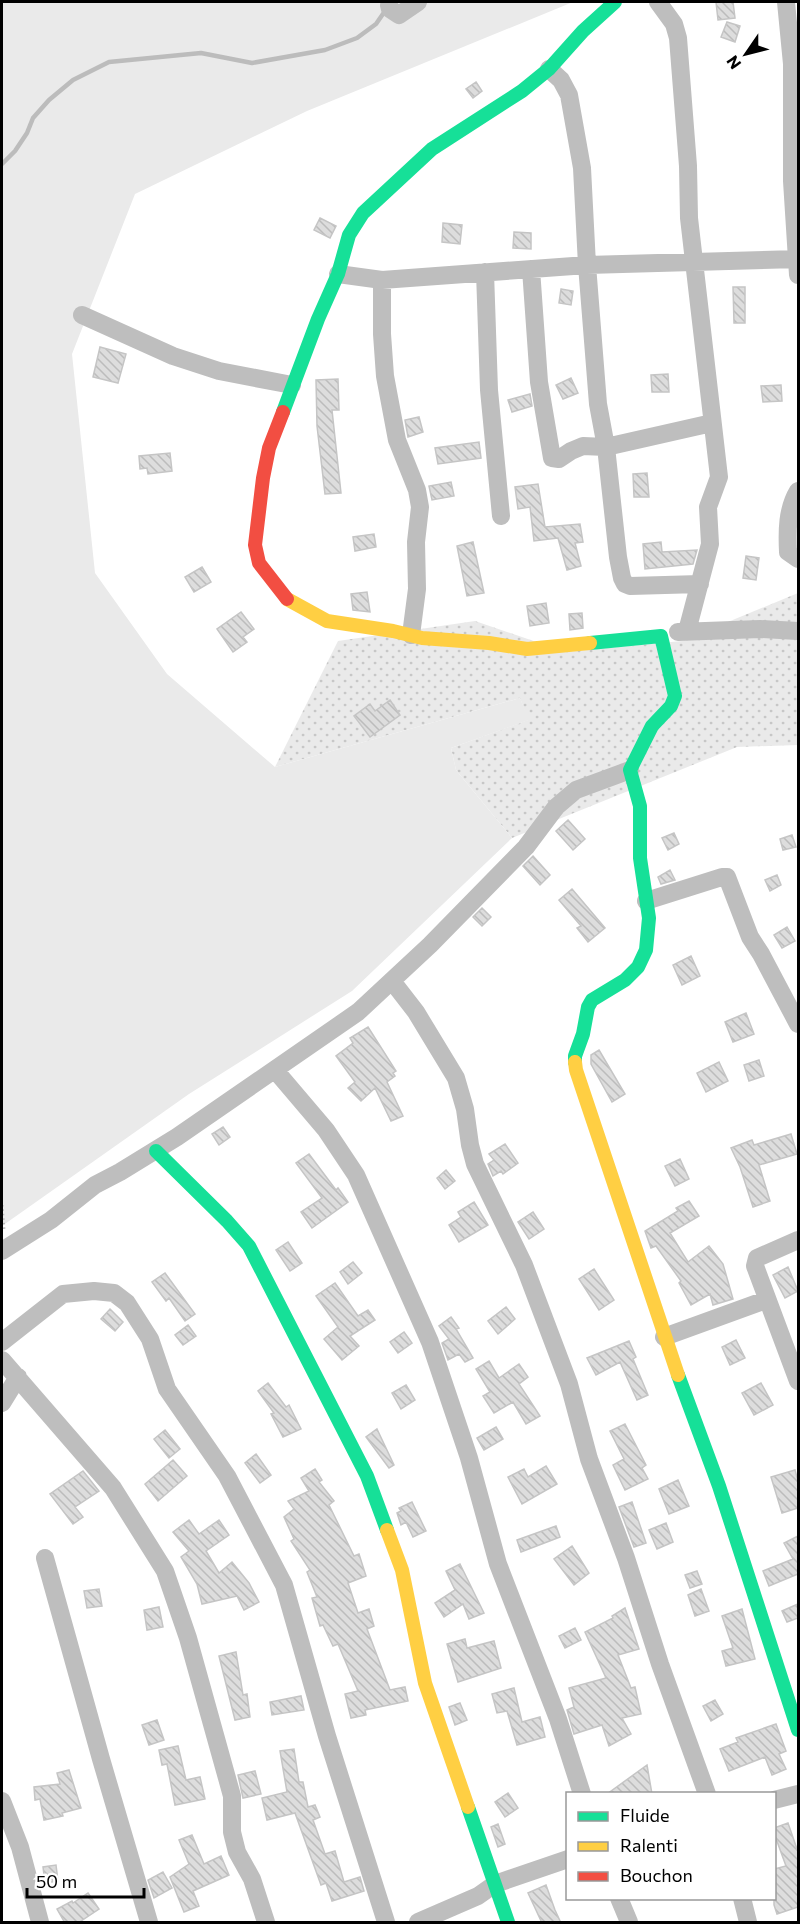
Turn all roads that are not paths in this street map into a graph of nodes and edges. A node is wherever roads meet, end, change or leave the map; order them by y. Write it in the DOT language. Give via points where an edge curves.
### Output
graph roads {
  1 [pos="417,2"];
  2 [pos="615,2"];
  3 [pos="658,2"];
  4 [pos="786,2"];
  5 [pos="389,5"];
  6 [pos="549,69"];
  7 [pos="694,263"];
  8 [pos="587,265"];
  9 [pos="798,265"];
  10 [pos="531,269"];
  11 [pos="485,272"];
  12 [pos="338,274"];
  13 [pos="382,280"];
  14 [pos="82,315"];
  15 [pos="292,386"];
  16 [pos="712,423"];
  17 [pos="606,447"];
  18 [pos="798,491"];
  19 [pos="501,516"];
  20 [pos="798,559"];
  21 [pos="700,584"];
  22 [pos="687,631"];
  23 [pos="798,631"];
  24 [pos="411,635"];
  25 [pos="661,636"];
  26 [pos="630,770"];
  27 [pos="646,901"];
  28 [pos="392,981"];
  29 [pos="798,1024"];
  30 [pos="275,1070"];
  31 [pos="156,1151"];
  32 [pos="798,1240"];
  33 [pos="4,1249"];
  34 [pos="766,1300"];
  35 [pos="664,1337"];
  36 [pos="2,1342"];
  37 [pos="2,1360"];
  38 [pos="18,1377"];
  39 [pos="798,1382"];
  40 [pos="2,1403"];
  41 [pos="45,1558"];
  42 [pos="798,1730"];
  43 [pos="581,1792"];
  44 [pos="706,1792"];
  45 [pos="798,1794"];
  46 [pos="776,1800"];
  47 [pos="2,1801"];
  48 [pos="566,1859"];
  49 [pos="495,1884"];
  50 [pos="620,1900"];
  51 [pos="741,1900"];
  52 [pos="40,1923"];
  53 [pos="149,1923"];
  54 [pos="266,1923"];
  55 [pos="386,1923"];
  56 [pos="418,1923"];
  57 [pos="508,1923"];
  58 [pos="629,1923"];
  59 [pos="748,1923"];
  1 -- 5 [label="street" via="399,15"];
  2 -- 6 [label="street"];
  3 -- 7 [label="street" via="674,24 678,38"];
  4 -- 9 [label="street" via="792,64 792,181"];
  6 -- 8 [label="street" via="569,95 575,123 582,168"];
  6 -- 12 [label="street" via="522,91 432,148 384,192 363,213 349,235"];
  7 -- 8 [label="street"];
  7 -- 9 [label="street"];
  7 -- 16 [label="street"];
  8 -- 10 [label="street"];
  8 -- 17 [label="street" via="598,404"];
  10 -- 11 [label="street"];
  10 -- 17 [label="street" via="539,382 552,458 559,459 583,446"];
  11 -- 13 [label="street"];
  11 -- 19 [label="street" via="489,390"];
  12 -- 13 [label="street"];
  12 -- 15 [label="street"];
  13 -- 24 [label="street" via="385,376 397,440 420,507"];
  14 -- 15 [label="street" via="172,357"];
  15 -- 24 [label="street" via="269,448 263,478 255,545 259,563 290,602 303,610 327,621"];
  16 -- 17 [label="street"];
  16 -- 21 [label="street" via="718,477 708,507 710,544"];
  17 -- 21 [label="street" via="618,557 625,584"];
  18 -- 20 [label="street" via="788,529 788,552"];
  21 -- 22 [label="street"];
  22 -- 23 [label="street"];
  22 -- 25 [label="street"];
  24 -- 25 [label="street" via="527,649"];
  25 -- 26 [label="street" via="675,696 652,726"];
  26 -- 27 [label="street" via="640,806 640,858"];
  26 -- 28 [label="street" via="576,790 556,807 526,846"];
  27 -- 29 [label="street" via="727,877 750,937"];
  27 -- 35 [label="street" via="646,950 626,980 592,1000 575,1056 576,1070"];
  28 -- 30 [label="street" via="358,1011"];
  28 -- 44 [label="street" via="456,1078 475,1164 524,1265 569,1384 589,1459"];
  30 -- 31 [label="street"];
  30 -- 43 [label="street" via="327,1130 356,1175 430,1342 469,1458 498,1564 558,1719"];
  31 -- 33 [label="street" via="96,1185 51,1220"];
  31 -- 49 [label="street" via="249,1246 367,1476 402,1570 425,1683"];
  32 -- 34 [label="street" via="757,1258 754,1266"];
  34 -- 35 [label="street"];
  34 -- 39 [label="street"];
  35 -- 42 [label="street" via="719,1486"];
  36 -- 55 [label="street" via="63,1294 114,1293 128,1303 150,1339 167,1389 227,1476 284,1585"];
  37 -- 38 [label="street"];
  38 -- 40 [label="street"];
  38 -- 54 [label="street" via="112,1488 165,1571 232,1796 232,1832 237,1852 252,1879"];
  41 -- 53 [label="street"];
  45 -- 46 [label="street"];
  47 -- 52 [label="street" via="20,1846"];
  48 -- 49 [label="street"];
  49 -- 56 [label="street" via="478,1896"];
  49 -- 57 [label="street"];
  50 -- 58 [label="street"];
  51 -- 59 [label="street"];
}
